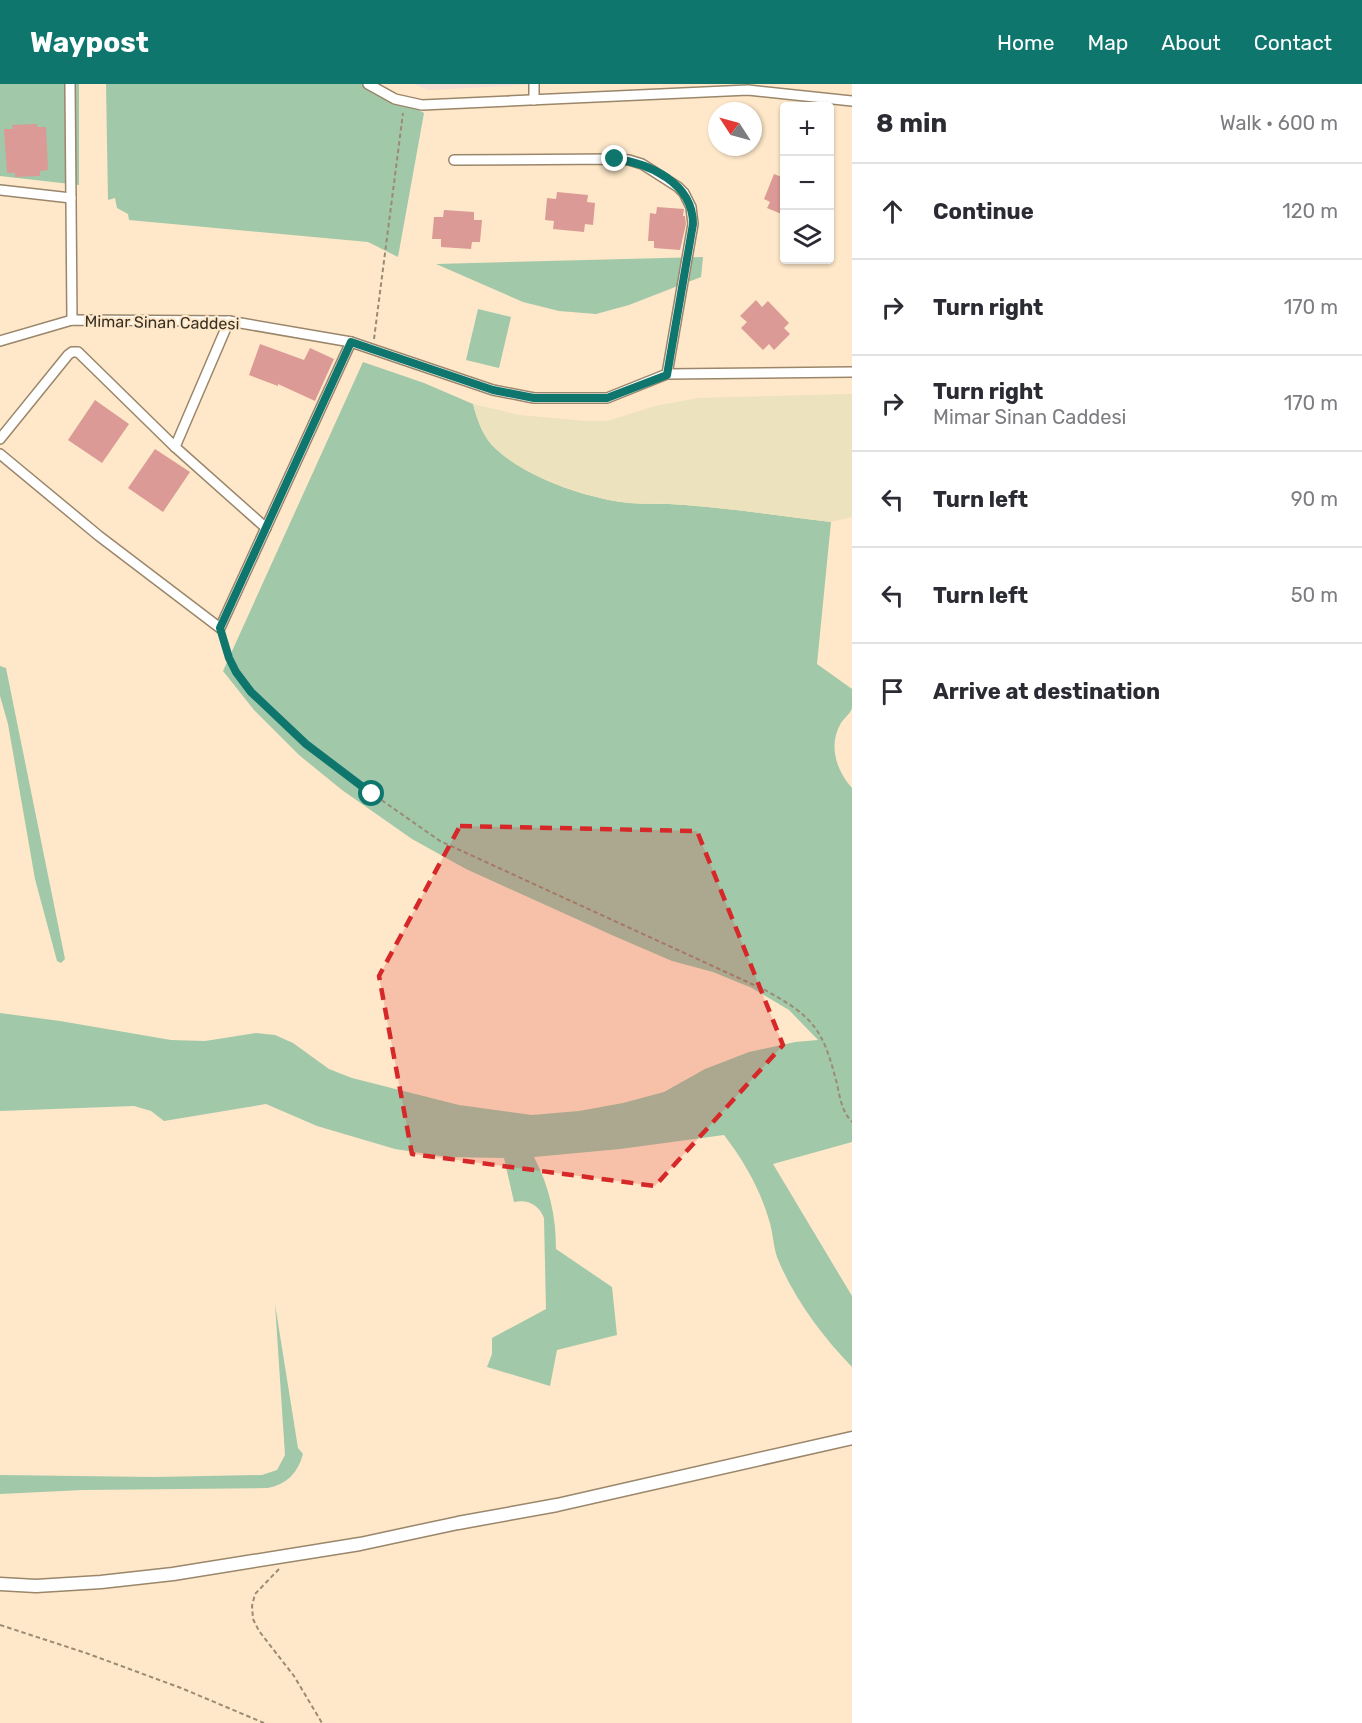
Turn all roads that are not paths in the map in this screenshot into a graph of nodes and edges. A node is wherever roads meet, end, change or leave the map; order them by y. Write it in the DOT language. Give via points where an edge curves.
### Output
graph roads {
  1 [pos="70,84"];
  2 [pos="368,84"];
  3 [pos="534,84"];
  4 [pos="534,100"];
  5 [pos="852,101"];
  6 [pos="454,160"];
  7 [pos="0,190"];
  8 [pos="71,198"];
  9 [pos="72,320"];
  10 [pos="229,321"];
  11 [pos="0,341"];
  12 [pos="351,342"];
  13 [pos="852,372"];
  14 [pos="667,375"];
  15 [pos="0,439"];
  16 [pos="176,447"];
  17 [pos="0,454"];
  18 [pos="266,528"];
  19 [pos="852,1437"];
  20 [pos="0,1584"];
  1 -- 8 [label="street"];
  2 -- 4 [label="street" via="404,102 436,105"];
  3 -- 4 [label="street"];
  4 -- 5 [label="street" via="748,90"];
  6 -- 14 [label="street" via="615,159 642,164 678,187 691,207 693,224"];
  7 -- 8 [label="street"];
  8 -- 9 [label="street"];
  9 -- 10 [label="street, Mimar Sinan Caddesi"];
  9 -- 11 [label="street, Mimar Sinan Caddesi"];
  10 -- 12 [label="street, Mimar Sinan Caddesi"];
  10 -- 16 [label="street"];
  12 -- 14 [label="street, Mimar Sinan Caddesi" via="493,390 534,398 607,398"];
  12 -- 18 [label="street"];
  13 -- 14 [label="street, Mimar Sinan Caddesi"];
  15 -- 16 [label="street" via="75,351"];
  16 -- 18 [label="street"];
  17 -- 18 [label="street" via="220,628"];
  19 -- 20 [label="street" via="557,1505 291,1556 101,1582"];
}
